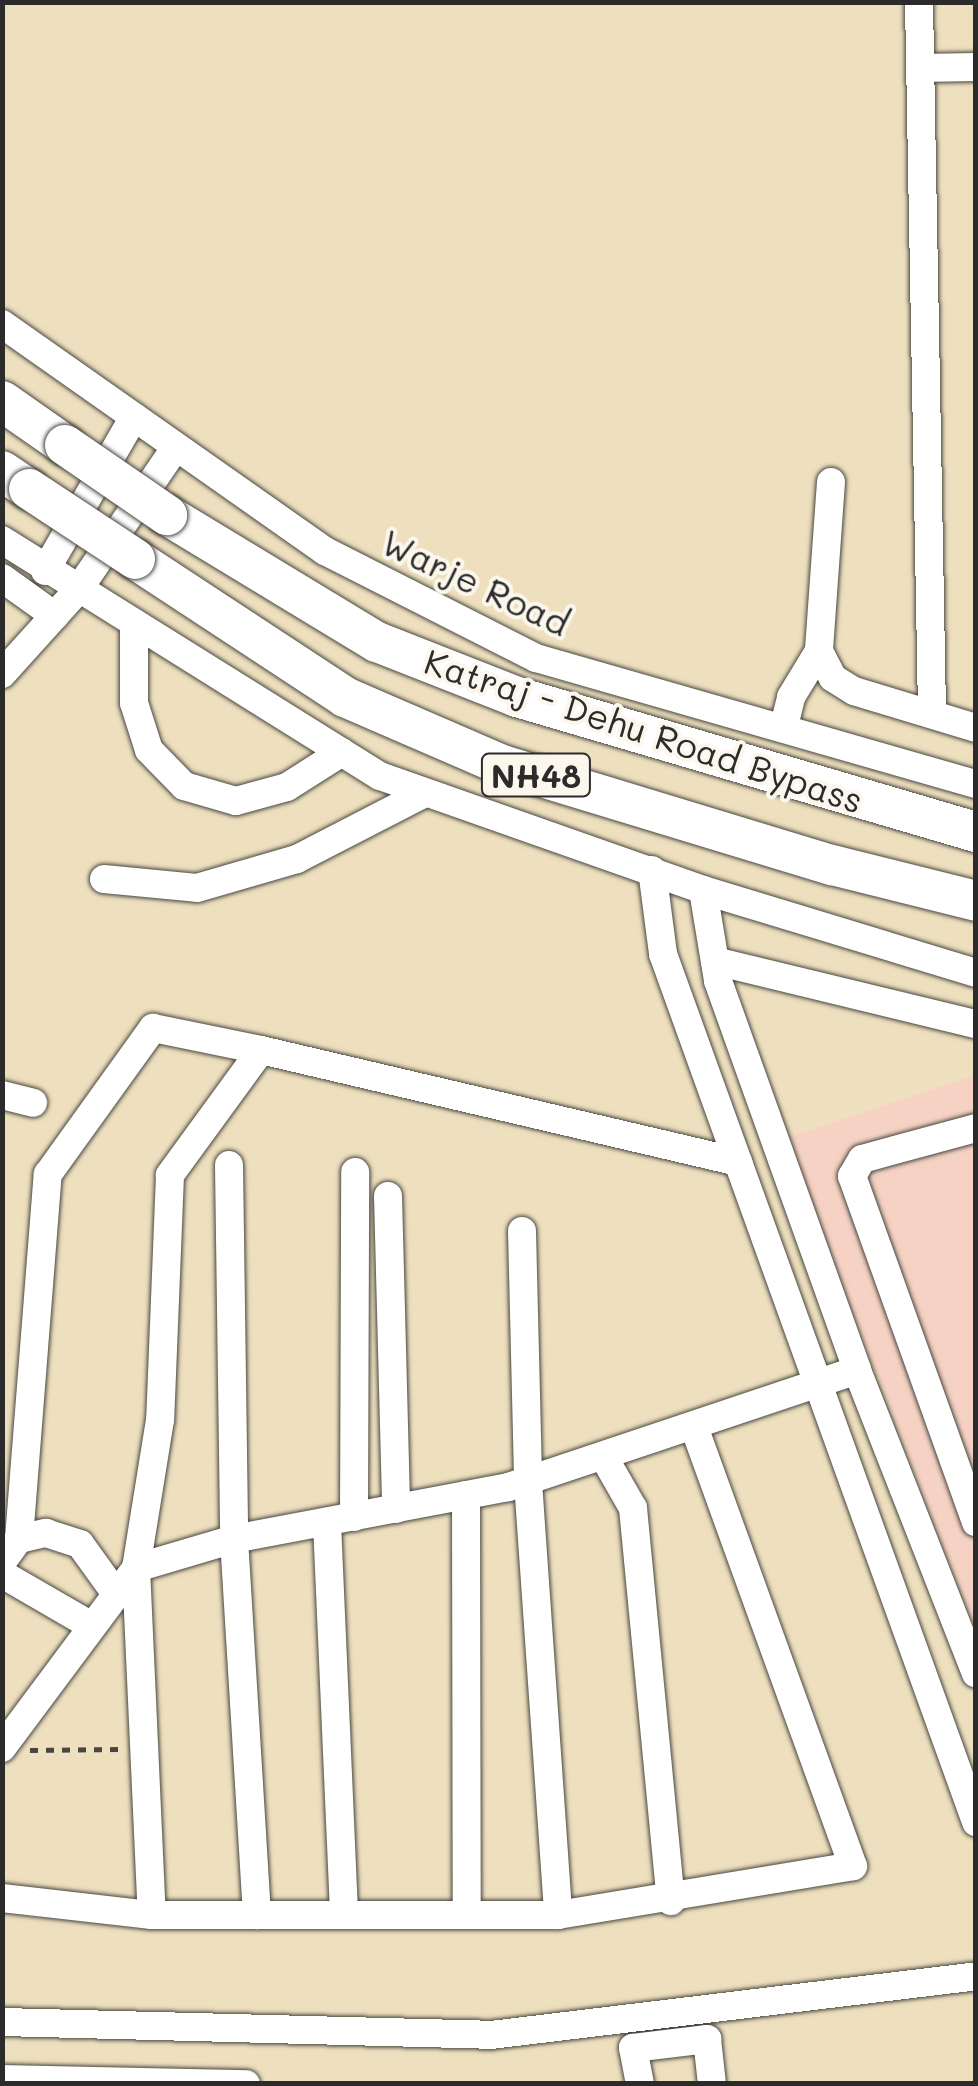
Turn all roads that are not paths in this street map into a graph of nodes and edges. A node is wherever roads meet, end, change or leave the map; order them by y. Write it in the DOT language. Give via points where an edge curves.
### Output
graph roads {
  1 [pos="919,2"];
  2 [pos="976,67"];
  3 [pos="920,68"];
  4 [pos="2,324"];
  5 [pos="2,401"];
  6 [pos="134,417"];
  7 [pos="176,447"];
  8 [pos="16,480"];
  9 [pos="831,482"];
  10 [pos="2,540"];
  11 [pos="46,571"];
  12 [pos="2,578"];
  13 [pos="78,590"];
  14 [pos="55,616"];
  15 [pos="134,623"];
  16 [pos="819,651"];
  17 [pos="2,674"];
  18 [pos="932,714"];
  19 [pos="784,726"];
  20 [pos="976,728"];
  21 [pos="342,752"];
  22 [pos="976,784"];
  23 [pos="425,793"];
  24 [pos="976,832"];
  25 [pos="652,870"];
  26 [pos="104,879"];
  27 [pos="703,890"];
  28 [pos="976,901"];
  29 [pos="715,960"];
  30 [pos="976,973"];
  31 [pos="976,1024"];
  32 [pos="262,1050"];
  33 [pos="2,1095"];
  34 [pos="34,1103"];
  35 [pos="976,1128"];
  36 [pos="725,1159"];
  37 [pos="229,1165"];
  38 [pos="355,1172"];
  39 [pos="388,1196"];
  40 [pos="522,1230"];
  41 [pos="857,1370"];
  42 [pos="817,1380"];
  43 [pos="694,1427"];
  44 [pos="605,1459"];
  45 [pos="528,1482"];
  46 [pos="466,1496"];
  47 [pos="396,1509"];
  48 [pos="340,1520"];
  49 [pos="976,1523"];
  50 [pos="19,1539"];
  51 [pos="234,1539"];
  52 [pos="2,1562"];
  53 [pos="136,1568"];
  54 [pos="2,1574"];
  55 [pos="116,1594"];
  56 [pos="90,1626"];
  57 [pos="976,1674"];
  58 [pos="11,1749"];
  59 [pos="976,1822"];
  60 [pos="2,1898"];
  61 [pos="671,1901"];
  62 [pos="152,1915"];
  63 [pos="256,1915"];
  64 [pos="344,1915"];
  65 [pos="467,1915"];
  66 [pos="558,1915"];
  67 [pos="976,1976"];
  68 [pos="2,2022"];
  69 [pos="2,2079"];
  70 [pos="246,2084"];
  71 [pos="640,2084"];
  72 [pos="712,2084"];
  1 -- 3 [label="street"];
  2 -- 3 [label="street"];
  3 -- 18 [label="street"];
  4 -- 6 [label="street, Warje Road"];
  5 -- 24 [label="highway, Katraj - Dehu Road Bypass / NH48, bridge" via="167,515 377,642 517,697"];
  6 -- 7 [label="street, Warje Road"];
  6 -- 11 [label="street"];
  7 -- 13 [label="street"];
  7 -- 19 [label="street, Warje Road" via="325,551 536,658"];
  8 -- 28 [label="highway, Katraj - Dehu Road Bypass / NH48, bridge" via="344,697 502,765 832,866"];
  9 -- 16 [label="street"];
  10 -- 11 [label="street"];
  11 -- 13 [label="street"];
  12 -- 14 [label="street"];
  13 -- 14 [label="street"];
  13 -- 15 [label="street"];
  14 -- 17 [label="street"];
  15 -- 21 [label="street"];
  15 -- 21 [label="street" via="139,718 149,750 184,786 236,801 287,786"];
  16 -- 18 [label="street" via="834,678 854,691"];
  16 -- 19 [label="street" via="791,698"];
  18 -- 20 [label="street"];
  19 -- 22 [label="street, Warje Road"];
  21 -- 23 [label="street"];
  23 -- 25 [label="street"];
  23 -- 26 [label="street" via="298,859 197,888"];
  25 -- 27 [label="street"];
  25 -- 36 [label="street" via="663,954"];
  27 -- 29 [label="street"];
  27 -- 30 [label="street"];
  29 -- 31 [label="street"];
  29 -- 41 [label="street"];
  32 -- 36 [label="street"];
  32 -- 50 [label="street" via="153,1028 48,1174"];
  32 -- 53 [label="street" via="170,1175 160,1420"];
  33 -- 34 [label="street"];
  35 -- 49 [label="street" via="862,1159 852,1176"];
  36 -- 42 [label="street"];
  37 -- 51 [label="street"];
  38 -- 48 [label="street"];
  39 -- 47 [label="street"];
  40 -- 45 [label="street"];
  41 -- 42 [label="street"];
  41 -- 57 [label="street"];
  42 -- 43 [label="street"];
  42 -- 59 [label="street"];
  43 -- 44 [label="street"];
  43 -- 61 [label="street" via="854,1866"];
  44 -- 45 [label="street"];
  44 -- 61 [label="street" via="632,1508"];
  45 -- 46 [label="street"];
  45 -- 66 [label="street"];
  46 -- 47 [label="street"];
  46 -- 65 [label="street"];
  47 -- 48 [label="street"];
  48 -- 51 [label="street"];
  48 -- 64 [label="street"];
  50 -- 52 [label="street"];
  50 -- 55 [label="street" via="46,1532 80,1544"];
  51 -- 53 [label="street"];
  51 -- 63 [label="street"];
  53 -- 55 [label="street"];
  53 -- 62 [label="street"];
  54 -- 56 [label="street"];
  55 -- 56 [label="street"];
  56 -- 58 [label="street"];
  60 -- 62 [label="street"];
  61 -- 66 [label="street"];
  62 -- 63 [label="street"];
  63 -- 64 [label="street"];
  64 -- 65 [label="street"];
  65 -- 66 [label="street"];
  67 -- 68 [label="street" via="508,2034"];
  69 -- 70 [label="street"];
  71 -- 72 [label="street" via="634,2048 706,2039"];
}
